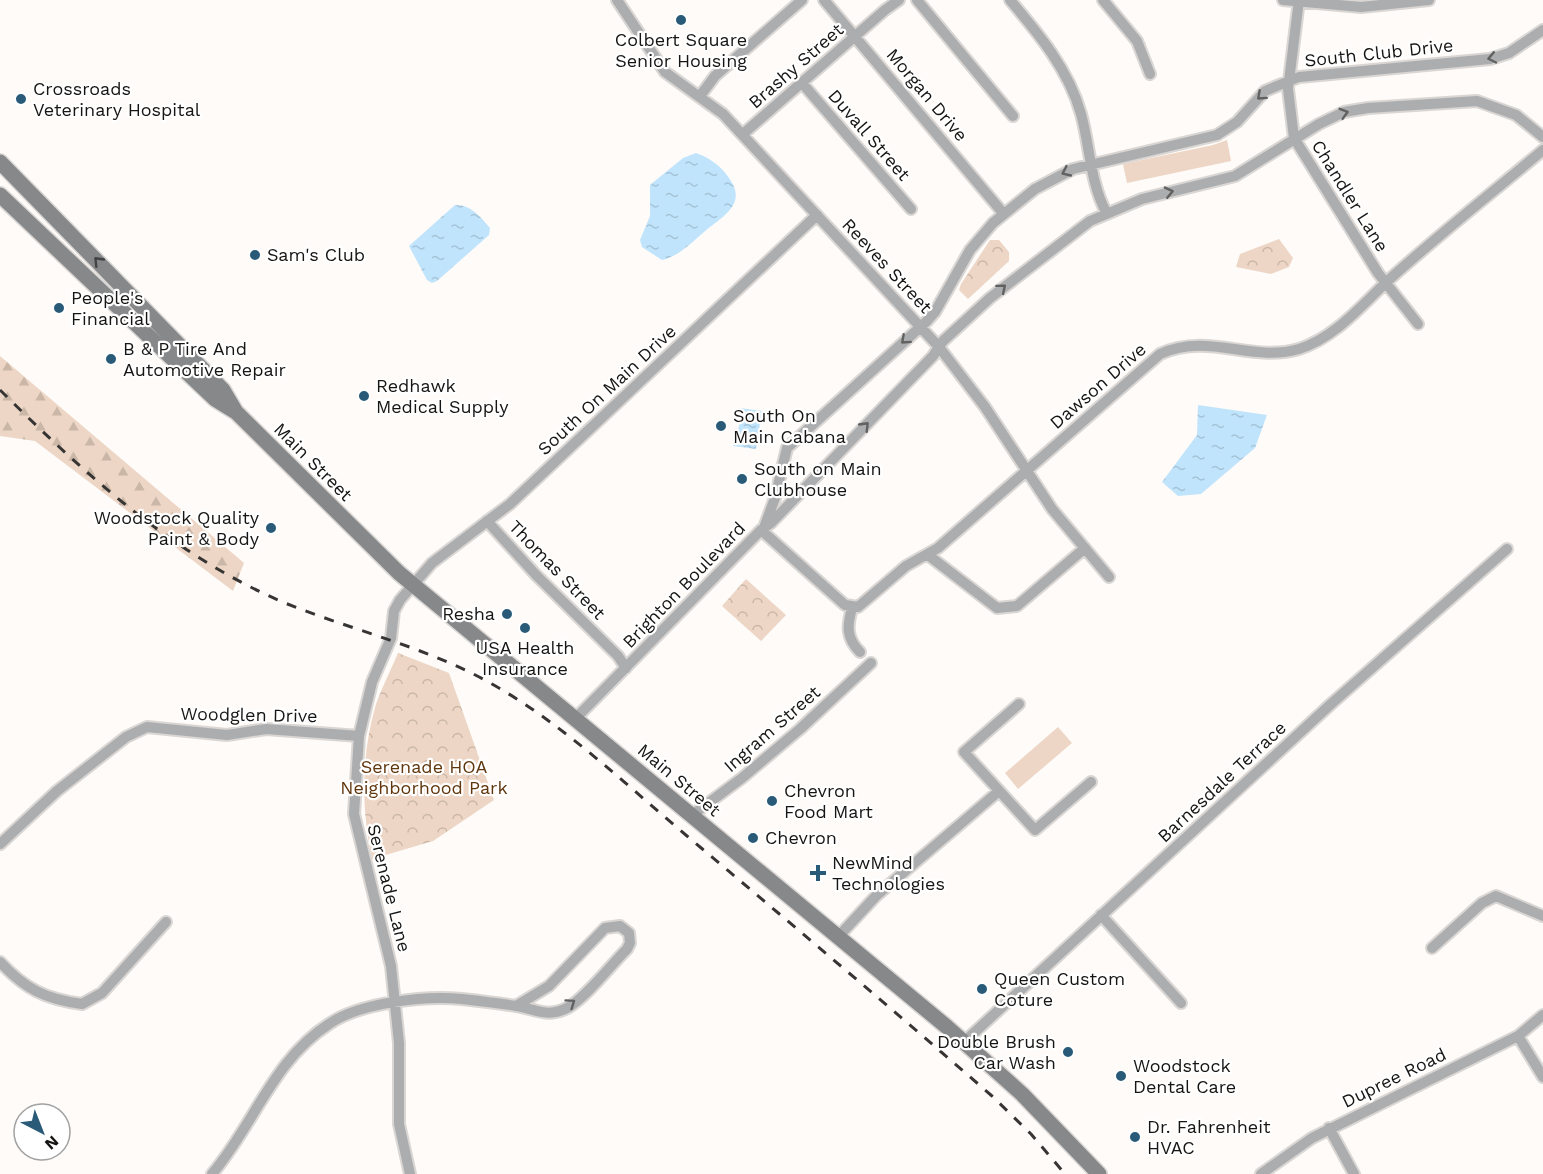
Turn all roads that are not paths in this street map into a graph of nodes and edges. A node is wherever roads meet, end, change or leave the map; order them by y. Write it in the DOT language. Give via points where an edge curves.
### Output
graph roads {
  1 [pos="617,0"];
  2 [pos="802,0"];
  3 [pos="824,0"];
  4 [pos="899,0"];
  5 [pos="917,0"];
  6 [pos="1010,0"];
  7 [pos="1103,0"];
  8 [pos="1283,0"];
  9 [pos="1429,0"];
  10 [pos="1299,1"];
  11 [pos="1543,30"];
  12 [pos="855,36"];
  13 [pos="1150,74"];
  14 [pos="1290,80"];
  15 [pos="802,82"];
  16 [pos="700,96"];
  17 [pos="1013,116"];
  18 [pos="743,134"];
  19 [pos="1543,137"];
  20 [pos="1294,138"];
  21 [pos="1543,150"];
  22 [pos="0,162"];
  23 [pos="1092,163"];
  24 [pos="0,195"];
  25 [pos="911,209"];
  26 [pos="1106,212"];
  27 [pos="1003,213"];
  28 [pos="818,215"];
  29 [pos="1386,283"];
  30 [pos="1418,324"];
  31 [pos="921,326"];
  32 [pos="939,347"];
  33 [pos="236,412"];
  34 [pos="1027,470"];
  35 [pos="488,521"];
  36 [pos="763,528"];
  37 [pos="1085,548"];
  38 [pos="1507,549"];
  39 [pos="928,555"];
  40 [pos="1109,578"];
  41 [pos="414,584"];
  42 [pos="852,608"];
  43 [pos="860,652"];
  44 [pos="871,663"];
  45 [pos="626,668"];
  46 [pos="1019,704"];
  47 [pos="576,718"];
  48 [pos="359,736"];
  49 [pos="1091,782"];
  50 [pos="999,791"];
  51 [pos="691,816"];
  52 [pos="0,844"];
  53 [pos="1101,915"];
  54 [pos="1543,916"];
  55 [pos="166,922"];
  56 [pos="838,937"];
  57 [pos="1432,948"];
  58 [pos="0,962"];
  59 [pos="396,1003"];
  60 [pos="1181,1003"];
  61 [pos="516,1006"];
  62 [pos="1543,1015"];
  63 [pos="1518,1036"];
  64 [pos="964,1042"];
  65 [pos="1543,1077"];
  66 [pos="1329,1128"];
  67 [pos="212,1174"];
  68 [pos="410,1174"];
  69 [pos="1099,1174"];
  70 [pos="1261,1174"];
  71 [pos="1354,1174"];
  1 -- 16 [label="street, Reeves Street" via="665,72"];
  2 -- 16 [label="street" via="715,76"];
  3 -- 12 [label="street, Morgan Drive"];
  4 -- 12 [label="street, Brashy Street"];
  5 -- 17 [label="street"];
  6 -- 23 [label="street" via="1047,45 1068,84 1081,113"];
  7 -- 13 [label="street" via="1137,41"];
  8 -- 10 [label="street"];
  9 -- 10 [label="street" via="1361,7"];
  10 -- 14 [label="street, Chandler Lane"];
  11 -- 14 [label="street, South Club Drive, one-way" via="1509,53 1490,59"];
  12 -- 15 [label="street, Brashy Street"];
  12 -- 27 [label="street, Morgan Drive"];
  14 -- 20 [label="street, Chandler Lane" via="1288,98"];
  14 -- 23 [label="street, South Club Drive, one-way" via="1264,91 1237,122 1217,135"];
  15 -- 18 [label="street, Brashy Street"];
  15 -- 25 [label="street, Duvall Street"];
  16 -- 18 [label="street, Reeves Street"];
  18 -- 28 [label="street, Reeves Street"];
  20 -- 19 [label="street, Brighton Boulevard, one-way" via="1353,110 1477,101 1516,115"];
  26 -- 20 [label="street, Brighton Boulevard, one-way" via="1235,176"];
  20 -- 29 [label="street, Chandler Lane"];
  21 -- 29 [label="street, Dawson Drive"];
  33 -- 22 [label="main road, Main Street, one-way" via="224,390"];
  23 -- 26 [label="street"];
  23 -- 27 [label="street, South Club Drive, one-way" via="1050,180"];
  24 -- 33 [label="main road, Main Street" via="215,399"];
  32 -- 26 [label="street, Brighton Boulevard, one-way" via="1021,272 1069,234"];
  27 -- 31 [label="street, South Club Drive" via="970,250 935,312"];
  28 -- 31 [label="street, Reeves Street"];
  28 -- 35 [label="street, South On Main Drive"];
  29 -- 30 [label="street, Chandler Lane"];
  29 -- 34 [label="street, Dawson Drive" via="1342,324 1320,340 1298,349 1275,353 1198,345 1179,346 1160,354"];
  31 -- 32 [label="street, Reeves Street"];
  31 -- 36 [label="street, South Club Drive, one-way" via="787,448"];
  32 -- 34 [label="street, Reeves Street"];
  36 -- 32 [label="street, Brighton Boulevard, one-way"];
  33 -- 41 [label="main road, Main Street"];
  34 -- 37 [label="street, Reeves Street" via="1052,509"];
  34 -- 39 [label="street, Dawson Drive"];
  35 -- 41 [label="street, South On Main Drive" via="441,555"];
  35 -- 45 [label="street, Thomas Street"];
  36 -- 42 [label="street"];
  36 -- 45 [label="street, Brighton Boulevard"];
  37 -- 39 [label="street" via="1017,606 997,608"];
  37 -- 40 [label="street, Reeves Street"];
  38 -- 53 [label="street, Barnesdale Terrace" via="1339,696"];
  39 -- 42 [label="street, Dawson Drive" via="906,566 865,603"];
  41 -- 47 [label="main road, Main Street"];
  41 -- 48 [label="street, Serenade Lane" via="394,611 391,638 372,682"];
  42 -- 43 [label="street" via="849,639"];
  44 -- 51 [label="street, Ingram Street" via="800,729"];
  45 -- 47 [label="street, Brighton Boulevard"];
  46 -- 50 [label="street" via="964,752"];
  47 -- 51 [label="main road, Main Street"];
  48 -- 52 [label="street, Woodglen Drive" via="266,729 227,735 147,727 126,737 57,791"];
  48 -- 59 [label="street, Serenade Lane" via="354,814 387,947"];
  49 -- 50 [label="street" via="1035,830"];
  50 -- 56 [label="street" via="876,896"];
  51 -- 56 [label="main road, Main Street"];
  53 -- 60 [label="street"];
  53 -- 64 [label="street, Barnesdale Terrace"];
  54 -- 57 [label="street" via="1496,896 1482,903"];
  55 -- 58 [label="street" via="102,993 82,1004 34,991"];
  56 -- 64 [label="main road, Main Street"];
  59 -- 61 [label="street" via="450,999"];
  59 -- 67 [label="street" via="358,1009 343,1016 299,1049 274,1078 235,1144"];
  59 -- 68 [label="street, Serenade Lane" via="399,1124"];
  61 -- 61 [label="street, one-way" via="538,1013 568,1007 627,949 629,933 620,926 605,928 549,986"];
  62 -- 63 [label="street, Dupree Road"];
  63 -- 65 [label="street"];
  63 -- 66 [label="street, Dupree Road"];
  64 -- 69 [label="main road, Main Street" via="1022,1094"];
  66 -- 70 [label="street, Dupree Road"];
  66 -- 71 [label="street"];
}
